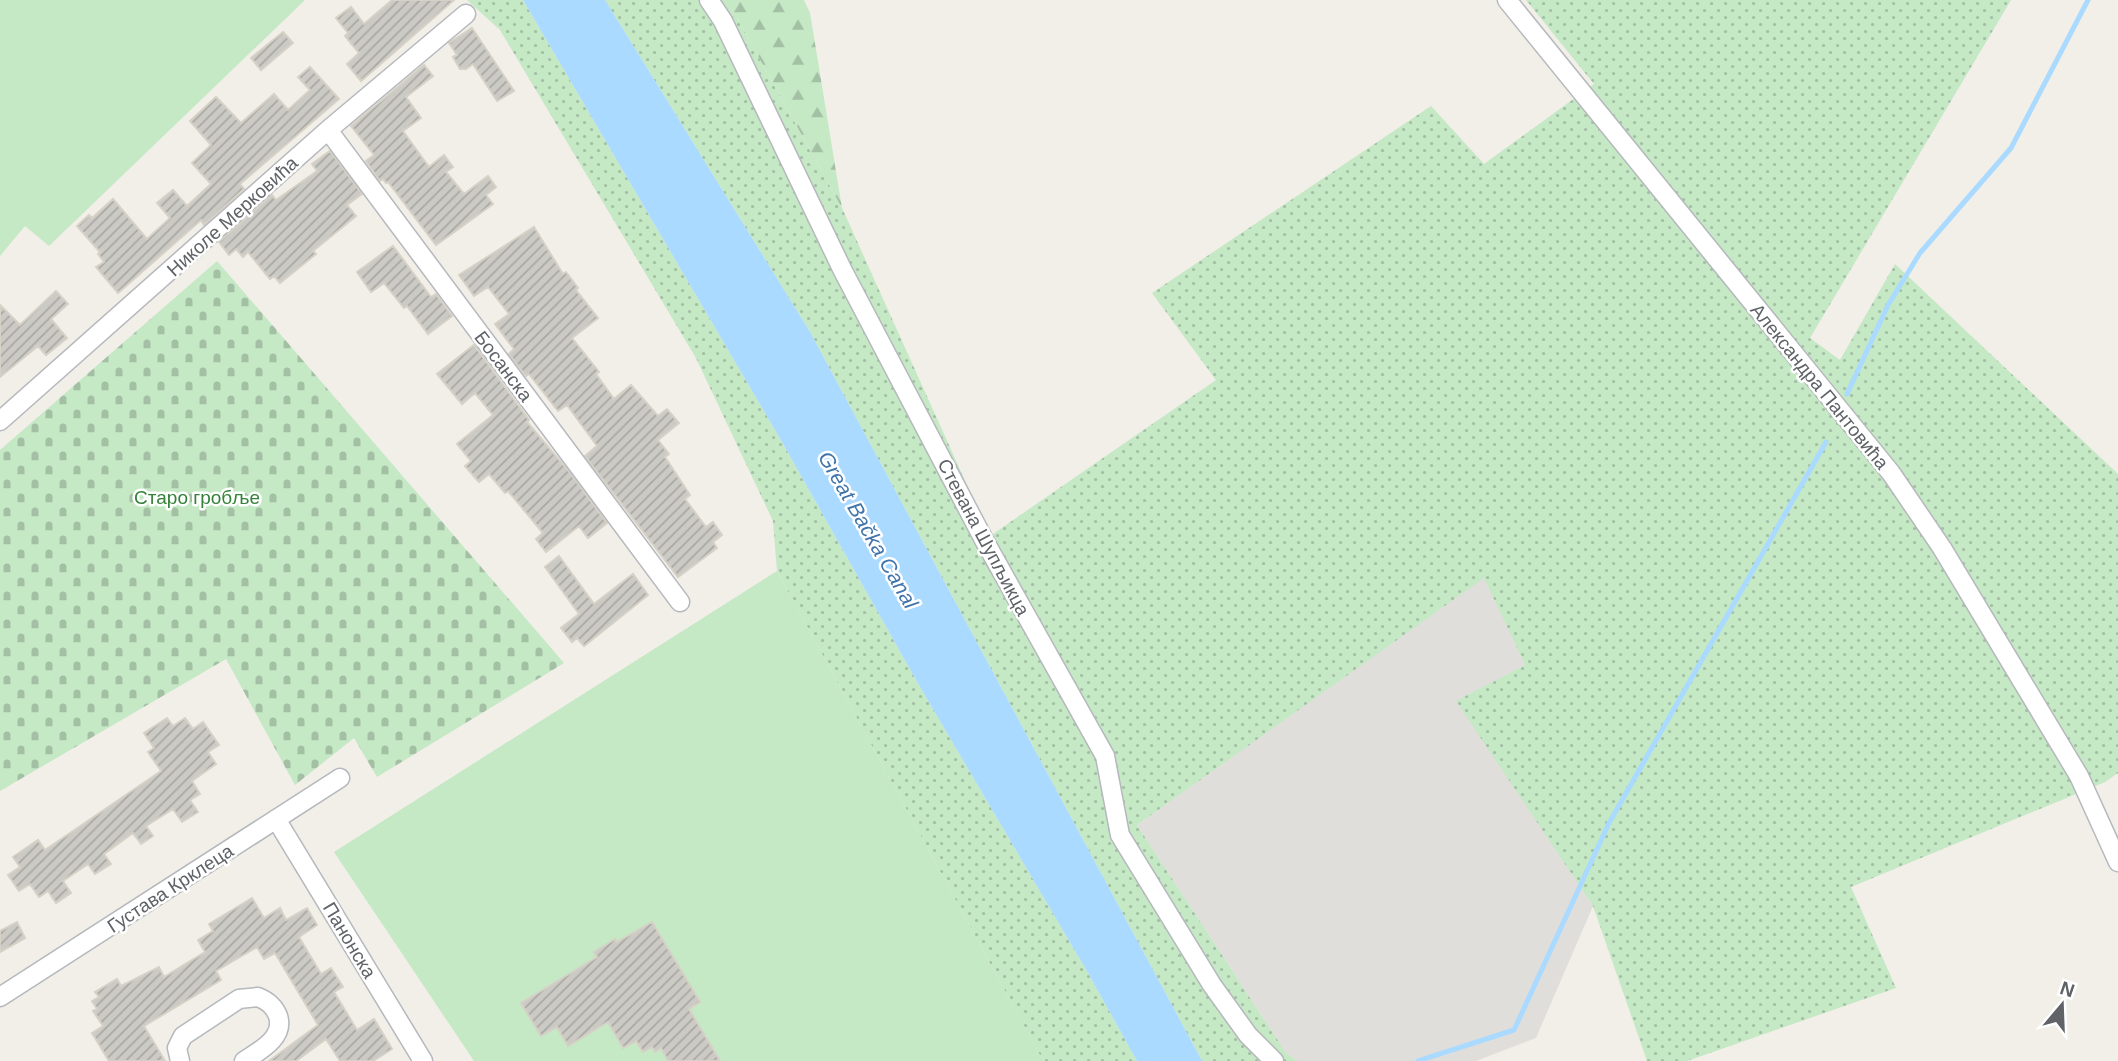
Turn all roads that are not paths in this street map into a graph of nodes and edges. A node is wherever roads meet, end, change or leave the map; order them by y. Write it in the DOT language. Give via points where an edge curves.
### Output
graph roads {
  1 [pos="709,0"];
  2 [pos="1507,0"];
  3 [pos="466,14"];
  4 [pos="328,130"];
  5 [pos="0,421"];
  6 [pos="680,602"];
  7 [pos="340,778"];
  8 [pos="276,819"];
  9 [pos="2118,862"];
  10 [pos="0,997"];
  11 [pos="180,1061"];
  12 [pos="244,1061"];
  13 [pos="423,1061"];
  14 [pos="1274,1061"];
  1 -- 14 [label="street, Стевана Шупљикца" via="842,269 984,540 1105,756 1121,835 1212,985 1248,1035"];
  2 -- 9 [label="street, Александра Пантовића" via="1891,473 1942,548 2092,802"];
  3 -- 4 [label="street, Николе Мерковића"];
  4 -- 5 [label="street, Николе Мерковића"];
  4 -- 6 [label="street, Босанска"];
  7 -- 8 [label="street, Густава Крклеца"];
  8 -- 10 [label="street, Густава Крклеца"];
  8 -- 13 [label="street, Панонска"];
  11 -- 12 [label="street" via="177,1048 183,1035 239,999 258,997 274,1008 278,1029 268,1044"];
}
